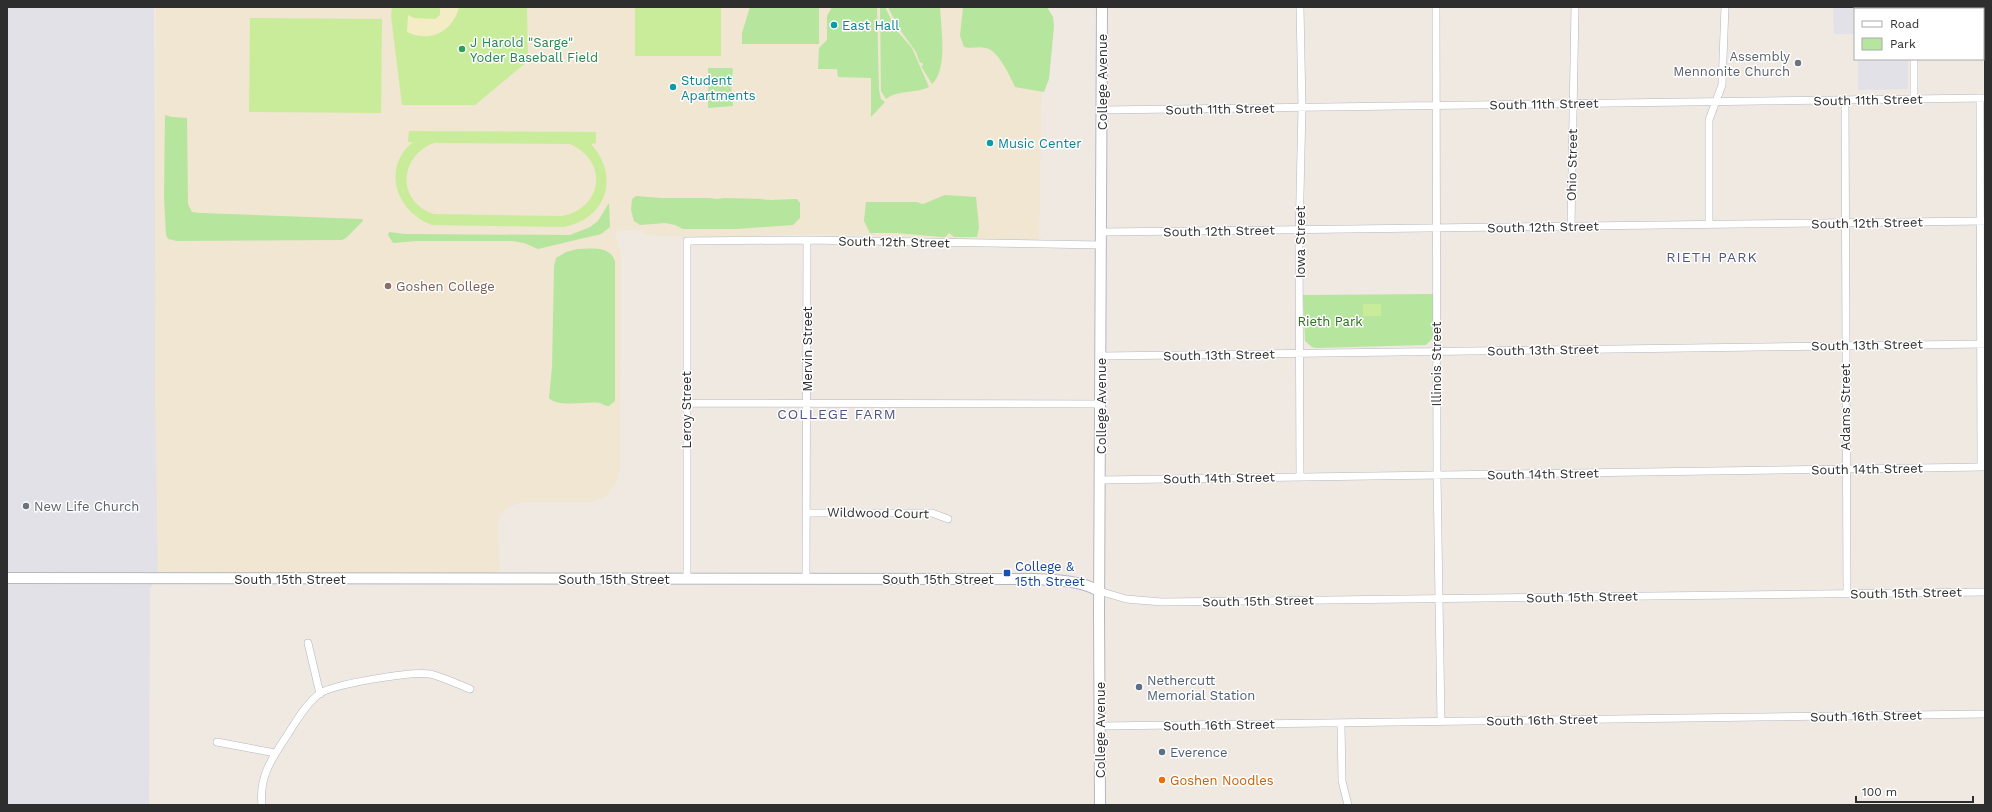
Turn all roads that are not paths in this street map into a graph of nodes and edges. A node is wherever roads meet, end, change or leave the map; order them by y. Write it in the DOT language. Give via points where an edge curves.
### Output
graph roads {
  1 [pos="1102,7"];
  2 [pos="1300,7"];
  3 [pos="1436,7"];
  4 [pos="1574,7"];
  5 [pos="1725,7"];
  6 [pos="1914,60"];
  7 [pos="1983,98"];
  8 [pos="1914,99"];
  9 [pos="1845,100"];
  10 [pos="1716,101"];
  11 [pos="1573,104"];
  12 [pos="1437,105"];
  13 [pos="1302,108"];
  14 [pos="1102,110"];
  15 [pos="1983,221"];
  16 [pos="1844,223"];
  17 [pos="1709,225"];
  18 [pos="1571,226"];
  19 [pos="1436,228"];
  20 [pos="1299,230"];
  21 [pos="1102,232"];
  22 [pos="807,240"];
  23 [pos="687,241"];
  24 [pos="1102,245"];
  25 [pos="1983,344"];
  26 [pos="1844,345"];
  27 [pos="1436,352"];
  28 [pos="1300,353"];
  29 [pos="1102,356"];
  30 [pos="807,402"];
  31 [pos="686,403"];
  32 [pos="1101,404"];
  33 [pos="1983,467"];
  34 [pos="1845,469"];
  35 [pos="1437,476"];
  36 [pos="1300,477"];
  37 [pos="1100,480"];
  38 [pos="806,512"];
  39 [pos="948,519"];
  40 [pos="7,578"];
  41 [pos="687,579"];
  42 [pos="806,579"];
  43 [pos="1099,591"];
  44 [pos="1985,592"];
  45 [pos="1847,594"];
  46 [pos="1439,599"];
  47 [pos="308,643"];
  48 [pos="470,689"];
  49 [pos="320,694"];
  50 [pos="1985,714"];
  51 [pos="1441,721"];
  52 [pos="1341,724"];
  53 [pos="1100,726"];
  54 [pos="217,742"];
  55 [pos="275,753"];
  56 [pos="262,805"];
  57 [pos="1100,805"];
  58 [pos="1348,805"];
  1 -- 14 [label="street, College Avenue"];
  2 -- 13 [label="street, Iowa Street"];
  3 -- 12 [label="street, Illinois Street"];
  4 -- 11 [label="street, Ohio Street"];
  5 -- 10 [label="street" via="1724,75"];
  6 -- 8 [label="street"];
  7 -- 8 [label="street, South 11th Street"];
  7 -- 15 [label="street"];
  8 -- 9 [label="street, South 11th Street"];
  9 -- 10 [label="street, South 11th Street"];
  9 -- 16 [label="street, Adams Street"];
  10 -- 11 [label="street, South 11th Street"];
  10 -- 17 [label="street" via="1710,120"];
  11 -- 12 [label="street, South 11th Street"];
  11 -- 18 [label="street, Ohio Street"];
  12 -- 13 [label="street, South 11th Street"];
  12 -- 19 [label="street, Illinois Street"];
  13 -- 14 [label="street, South 11th Street"];
  13 -- 20 [label="street, Iowa Street"];
  14 -- 21 [label="street, College Avenue"];
  15 -- 16 [label="street, South 12th Street"];
  15 -- 25 [label="street"];
  16 -- 17 [label="street, South 12th Street"];
  16 -- 26 [label="street, Adams Street"];
  17 -- 18 [label="street, South 12th Street"];
  18 -- 19 [label="street, South 12th Street"];
  19 -- 20 [label="street, South 12th Street"];
  19 -- 27 [label="street, Illinois Street"];
  20 -- 21 [label="street, South 12th Street"];
  20 -- 28 [label="street, Iowa Street"];
  21 -- 24 [label="street, College Avenue"];
  22 -- 23 [label="street, South 12th Street"];
  22 -- 24 [label="street, South 12th Street"];
  22 -- 30 [label="street, Mervin Street"];
  23 -- 31 [label="street, Leroy Street"];
  24 -- 29 [label="street, College Avenue"];
  25 -- 26 [label="street, South 13th Street"];
  25 -- 33 [label="street"];
  26 -- 27 [label="street, South 13th Street"];
  26 -- 34 [label="street, Adams Street"];
  27 -- 28 [label="street, South 13th Street"];
  27 -- 35 [label="street, Illinois Street"];
  28 -- 29 [label="street, South 13th Street"];
  28 -- 36 [label="street, Iowa Street"];
  29 -- 32 [label="street, College Avenue"];
  30 -- 31 [label="street"];
  30 -- 32 [label="street"];
  30 -- 38 [label="street, Mervin Street"];
  31 -- 41 [label="street, Leroy Street"];
  32 -- 37 [label="street, College Avenue"];
  33 -- 34 [label="street, South 14th Street"];
  34 -- 35 [label="street, South 14th Street"];
  34 -- 45 [label="street, Adams Street"];
  35 -- 36 [label="street, South 14th Street"];
  35 -- 46 [label="street, Illinois Street"];
  36 -- 37 [label="street, South 14th Street"];
  37 -- 43 [label="street, College Avenue"];
  38 -- 39 [label="street, Wildwood Court" via="932,513"];
  38 -- 42 [label="street, Mervin Street"];
  40 -- 41 [label="street, South 15th Street"];
  41 -- 42 [label="street, South 15th Street"];
  42 -- 43 [label="street, South 15th Street" via="1050,580 1086,584"];
  43 -- 46 [label="street, South 15th Street" via="1126,599 1162,602"];
  43 -- 53 [label="street, College Avenue"];
  44 -- 45 [label="street, South 15th Street"];
  45 -- 46 [label="street, South 15th Street"];
  46 -- 51 [label="street, Illinois Street"];
  47 -- 49 [label="street"];
  48 -- 49 [label="street" via="429,674 412,674 345,686"];
  49 -- 55 [label="street" via="305,710"];
  50 -- 51 [label="street, South 16th Street"];
  51 -- 52 [label="street, South 16th Street"];
  52 -- 53 [label="street, South 16th Street"];
  52 -- 58 [label="street" via="1342,775"];
  53 -- 57 [label="street, College Avenue"];
  54 -- 55 [label="street"];
  55 -- 56 [label="street" via="264,777"];
}
